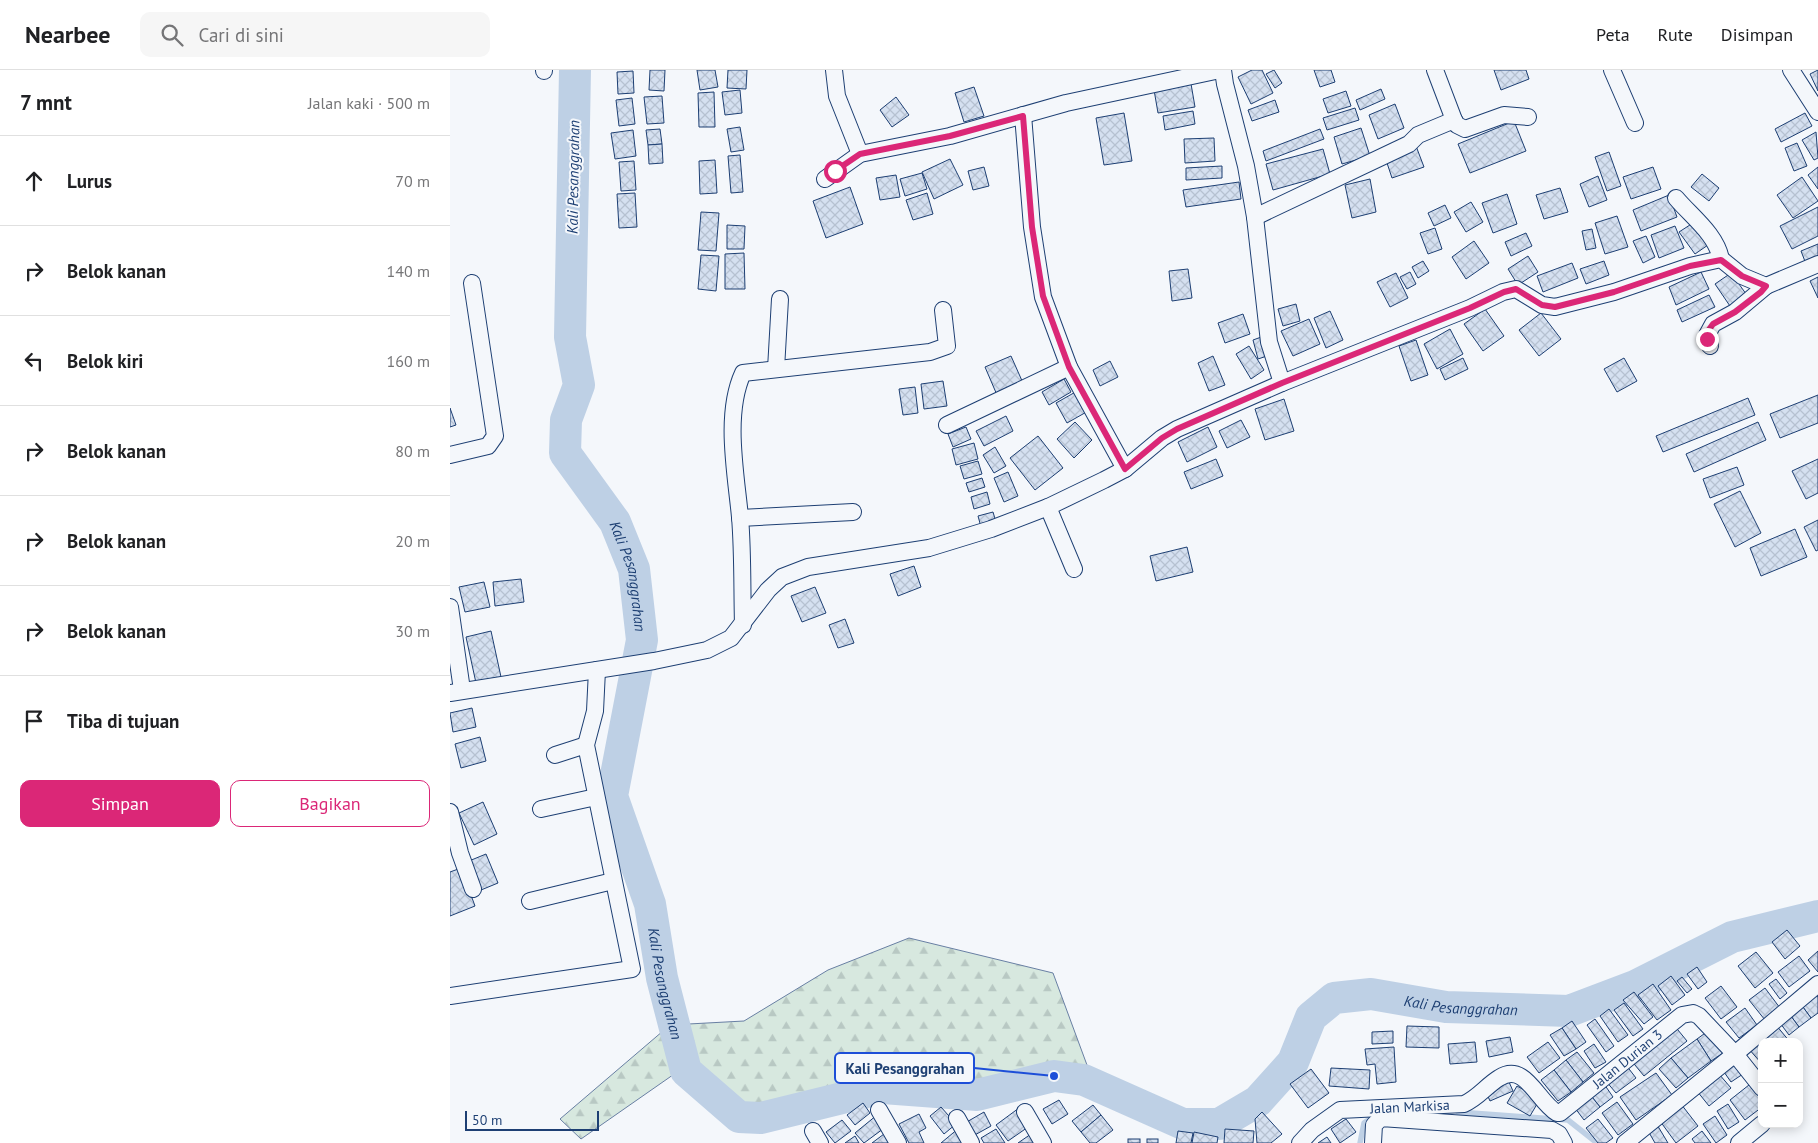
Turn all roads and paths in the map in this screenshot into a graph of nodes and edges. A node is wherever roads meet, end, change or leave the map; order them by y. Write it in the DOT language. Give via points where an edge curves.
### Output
graph roads {
  1 [pos="834,70"];
  2 [pos="1222,70"];
  3 [pos="1435,70"];
  4 [pos="1612,70"];
  5 [pos="1791,70"];
  6 [pos="1818,112"];
  7 [pos="1023,116"];
  8 [pos="1528,117"];
  9 [pos="1454,120"];
  10 [pos="1634,123"];
  11 [pos="860,154"];
  12 [pos="825,179"];
  13 [pos="1676,198"];
  14 [pos="1255,217"];
  15 [pos="1721,260"];
  16 [pos="1818,264"];
  17 [pos="472,283"];
  18 [pos="1766,286"];
  19 [pos="780,299"];
  20 [pos="943,310"];
  21 [pos="1710,346"];
  22 [pos="1069,367"];
  23 [pos="776,369"];
  24 [pos="1282,383"];
  25 [pos="947,424"];
  26 [pos="450,455"];
  27 [pos="1125,469"];
  28 [pos="1048,507"];
  29 [pos="853,512"];
  30 [pos="740,518"];
  31 [pos="1074,569"];
  32 [pos="450,607"];
  33 [pos="742,625"];
  34 [pos="598,670"];
  35 [pos="456,692"];
  36 [pos="586,745"];
  37 [pos="555,755"];
  38 [pos="596,797"];
  39 [pos="541,809"];
  40 [pos="450,812"];
  41 [pos="613,881"];
  42 [pos="473,889"];
  43 [pos="530,901"];
  44 [pos="1818,984"];
  45 [pos="450,996"];
  46 [pos="1735,1054"];
  47 [pos="1522,1076"];
  48 [pos="1758,1083"];
  49 [pos="879,1110"];
  50 [pos="1025,1112"];
  51 [pos="957,1118"];
  52 [pos="1758,1127"];
  53 [pos="898,1143"];
  54 [pos="971,1143"];
  55 [pos="1043,1143"];
  56 [pos="1300,1143"];
  57 [pos="1373,1143"];
  58 [pos="1564,1143"];
  59 [pos="1625,1143"];
  60 [pos="1739,1143"];
  1 -- 11 [label="street" via="837,96"];
  2 -- 7 [label="street" via="1066,103"];
  2 -- 14 [label="street"];
  3 -- 9 [label="street"];
  4 -- 10 [label="street"];
  5 -- 6 [label="street"];
  7 -- 11 [label="street" via="950,136"];
  7 -- 22 [label="street" via="1038,276"];
  8 -- 9 [label="street" via="1504,115 1466,129"];
  9 -- 14 [label="street"];
  11 -- 12 [label="street"];
  13 -- 15 [label="street" via="1712,239"];
  14 -- 24 [label="street" via="1269,342"];
  15 -- 18 [label="street" via="1742,276"];
  15 -- 24 [label="street" via="1697,264 1614,292 1555,307 1542,305 1516,289 1504,292"];
  16 -- 18 [label="street"];
  17 -- 26 [label="street" via="495,436 488,446"];
  18 -- 21 [label="street" via="1735,312 1713,324 1707,335"];
  19 -- 23 [label="street"];
  20 -- 23 [label="street" via="947,346 905,356"];
  22 -- 25 [label="street"];
  22 -- 27 [label="street"];
  23 -- 30 [label="street" via="743,373 738,384 734,434"];
  24 -- 27 [label="street" via="1177,429"];
  27 -- 28 [label="street"];
  28 -- 31 [label="street"];
  28 -- 33 [label="street" via="946,544 808,567 782,577"];
  29 -- 30 [label="street"];
  30 -- 33 [label="street"];
  32 -- 35 [label="street"];
  33 -- 34 [label="street" via="731,638 707,650"];
  34 -- 35 [label="street"];
  34 -- 36 [label="street" via="595,711"];
  36 -- 37 [label="street"];
  36 -- 38 [label="street"];
  38 -- 39 [label="street"];
  38 -- 41 [label="street"];
  40 -- 42 [label="street"];
  41 -- 43 [label="street"];
  41 -- 45 [label="street" via="632,969"];
  44 -- 46 [label="street"];
  46 -- 47 [label="street, Jalan Durian 3" via="1693,1013 1682,1015 1560,1113 1548,1106"];
  46 -- 48 [label="street"];
  46 -- 59 [label="street"];
  47 -- 56 [label="street, Jalan Markisa" via="1516,1073 1499,1078 1475,1099 1464,1104 1340,1110"];
  49 -- 53 [label="street"];
  50 -- 55 [label="street"];
  51 -- 54 [label="street"];
  52 -- 60 [label="street"];
  57 -- 58 [label="street" via="1374,1125 1381,1118 1552,1130"];
}
